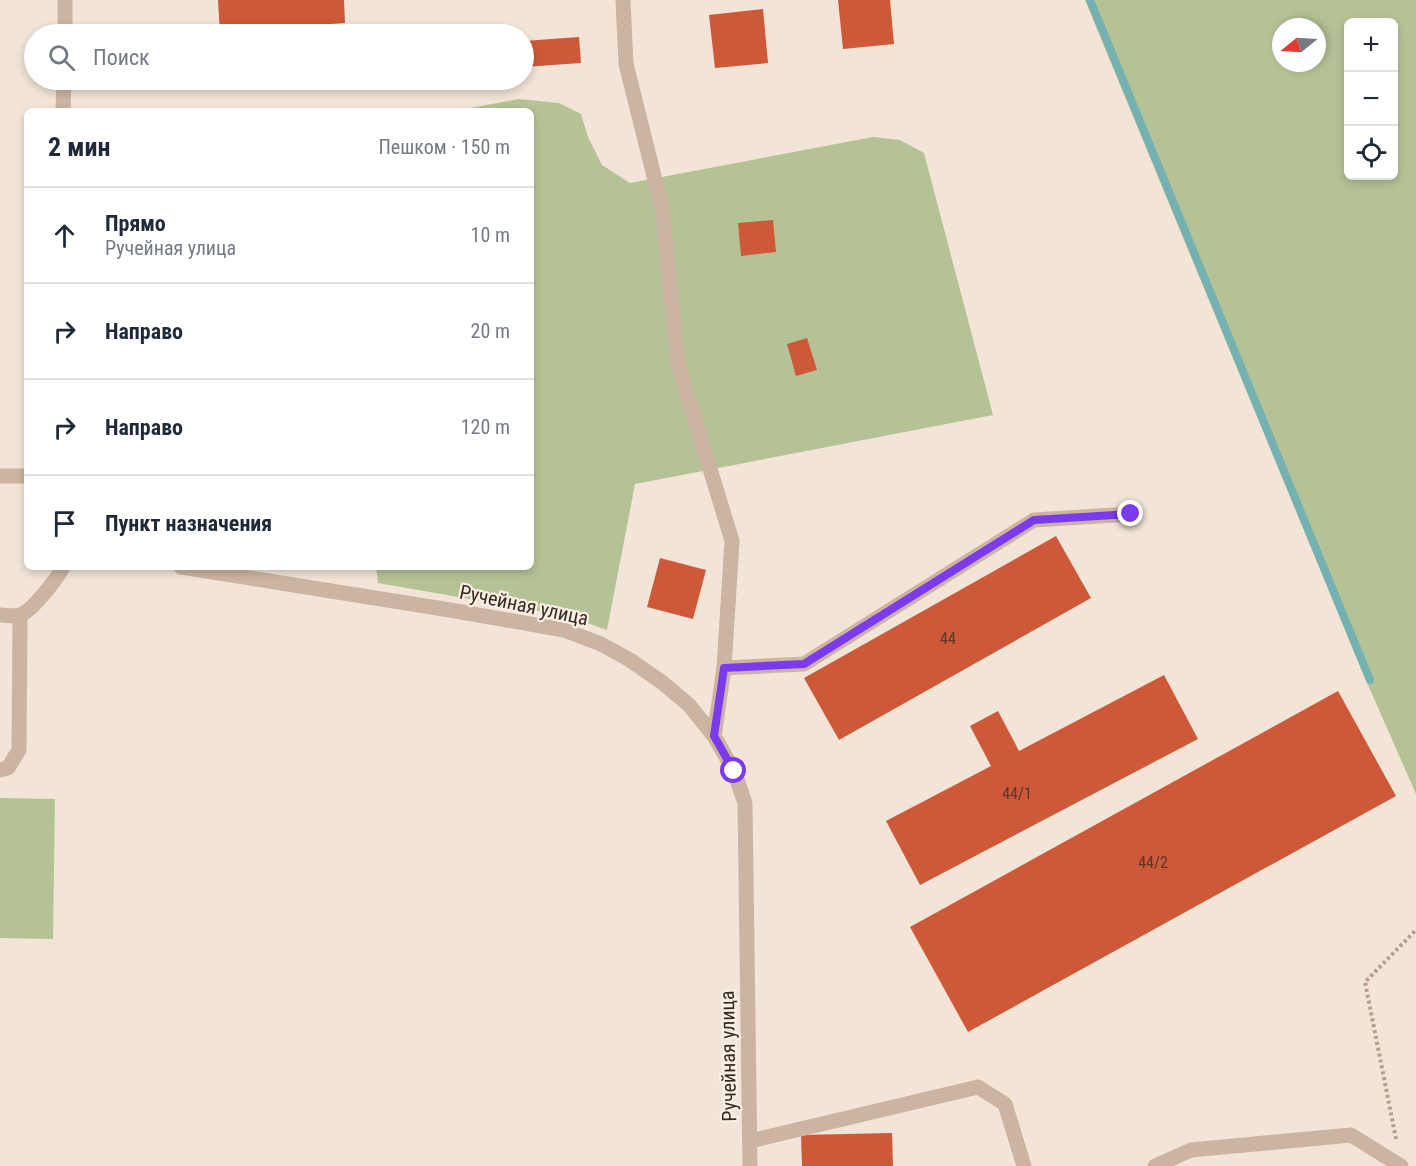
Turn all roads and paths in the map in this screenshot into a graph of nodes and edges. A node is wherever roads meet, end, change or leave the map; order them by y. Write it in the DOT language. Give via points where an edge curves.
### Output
graph roads {
  1 [pos="65,0"];
  2 [pos="623,0"];
  3 [pos="65,24"];
  4 [pos="64,90"];
  5 [pos="63,108"];
  6 [pos="0,476"];
  7 [pos="24,476"];
  8 [pos="1131,514"];
  9 [pos="61,570"];
  10 [pos="200,570"];
  11 [pos="0,615"];
  12 [pos="20,616"];
  13 [pos="724,668"];
  14 [pos="714,736"];
  15 [pos="0,770"];
  16 [pos="1416,930"];
  17 [pos="750,1141"];
  18 [pos="1401,1165"];
  19 [pos="750,1166"];
  20 [pos="1024,1166"];
  21 [pos="1155,1166"];
  1 -- 3 [label="street"];
  2 -- 13 [label="street" via="626,64 662,208 678,364 732,541"];
  4 -- 5 [label="street"];
  6 -- 7 [label="street"];
  8 -- 13 [label="street" via="1034,520 804,664"];
  9 -- 12 [label="street"];
  10 -- 14 [label="street, Ручейная улица" via="564,630 601,644 663,683 689,705"];
  11 -- 12 [label="street"];
  12 -- 15 [label="street" via="19,750 8,768"];
  13 -- 14 [label="street"];
  14 -- 17 [label="street, Ручейная улица" via="734,771 745,803"];
  16 -- 18 [label="path" via="1365,982"];
  17 -- 19 [label="street, Ручейная улица"];
  17 -- 20 [label="street" via="978,1087 1005,1104"];
  18 -- 21 [label="street" via="1351,1135 1191,1150"];
}
